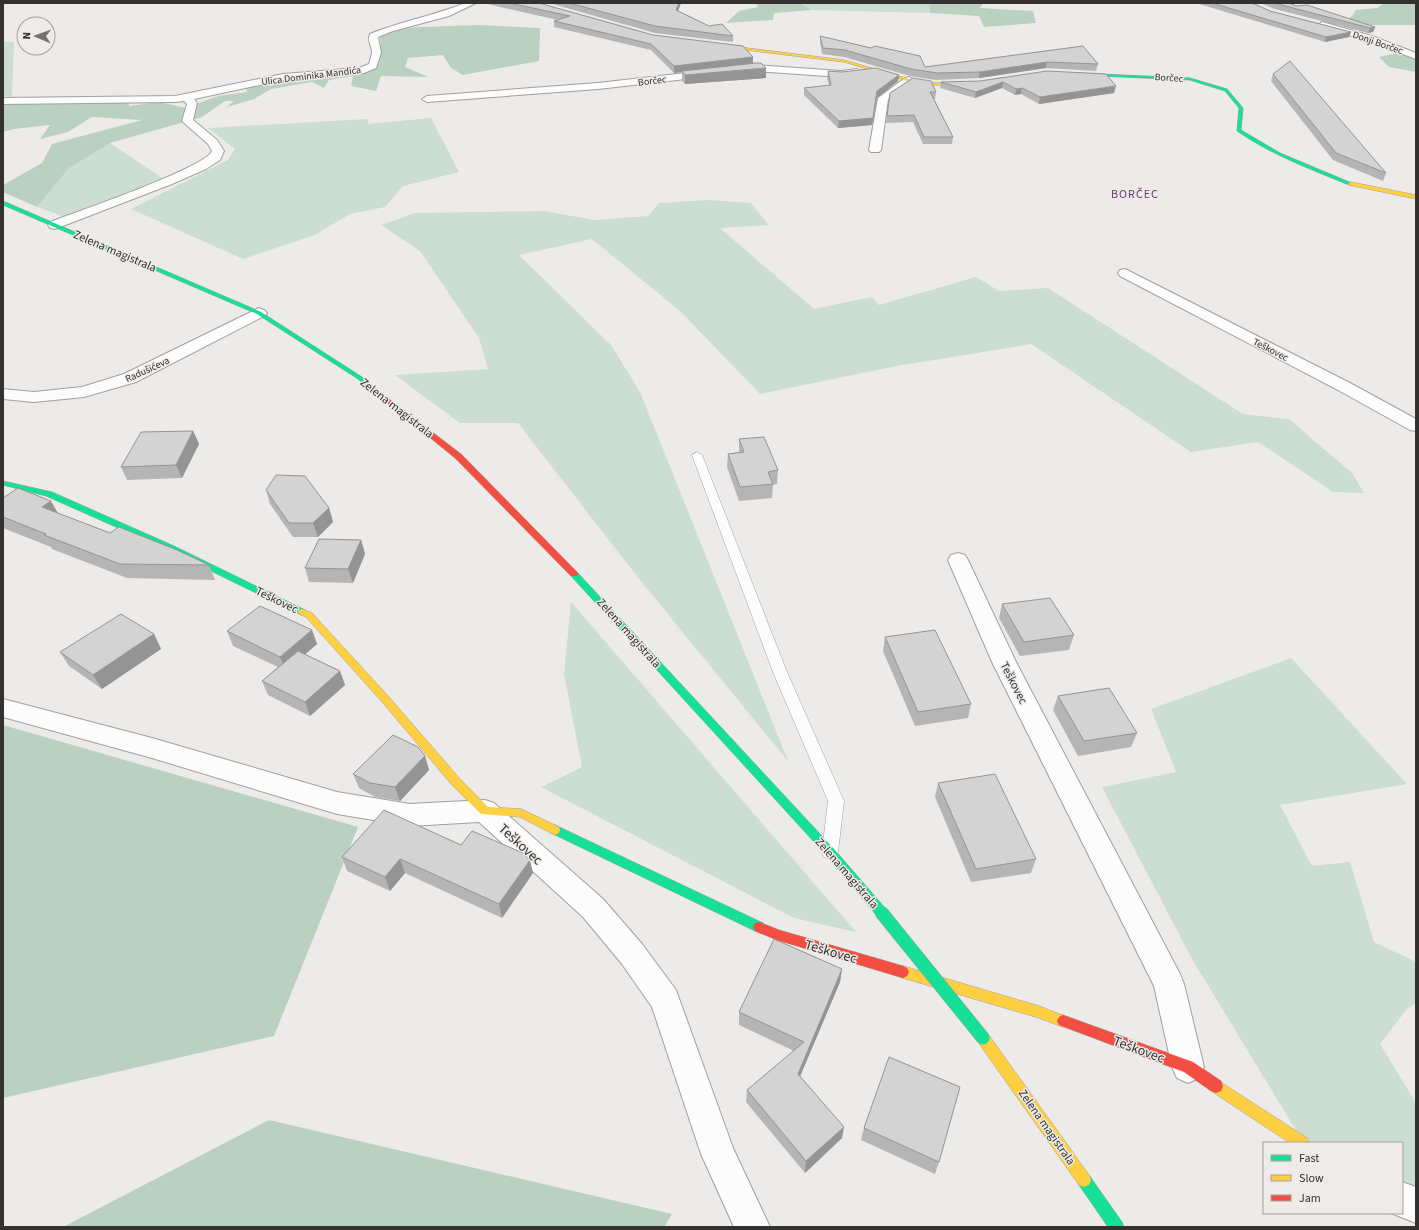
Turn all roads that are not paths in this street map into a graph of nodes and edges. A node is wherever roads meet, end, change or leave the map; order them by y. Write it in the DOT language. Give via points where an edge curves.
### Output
graph roads {
  1 [pos="472,3"];
  2 [pos="1309,22"];
  3 [pos="702,43"];
  4 [pos="1416,56"];
  5 [pos="878,70"];
  6 [pos="1069,74"];
  7 [pos="909,80"];
  8 [pos="979,83"];
  9 [pos="186,98"];
  10 [pos="427,99"];
  11 [pos="3,101"];
  12 [pos="875,150"];
  13 [pos="1416,197"];
  14 [pos="3,203"];
  15 [pos="55,225"];
  16 [pos="1125,273"];
  17 [pos="259,313"];
  18 [pos="3,394"];
  19 [pos="1416,426"];
  20 [pos="697,455"];
  21 [pos="3,483"];
  22 [pos="958,560"];
  23 [pos="3,708"];
  24 [pos="485,811"];
  25 [pos="830,852"];
  26 [pos="1188,1067"];
  27 [pos="1300,1142"];
  28 [pos="1403,1200"];
  29 [pos="1416,1205"];
  30 [pos="752,1227"];
  31 [pos="1117,1227"];
  1 -- 9 [label="street, Ulica Dominika Mandića" via="446,14 373,36 377,54 373,66 361,71 274,79"];
  2 -- 4 [label="street, Donji Borčec" via="1369,38"];
  3 -- 5 [label="street, Borčec" via="844,61"];
  5 -- 7 [label="street, Borčec"];
  5 -- 10 [label="street, Borčec" via="841,74 750,69 598,86"];
  6 -- 13 [label="street, Borčec" via="1190,79 1226,90 1241,108 1240,130 1251,139 1289,159 1354,185"];
  7 -- 8 [label="street, Borčec" via="936,84"];
  7 -- 12 [label="street" via="883,98"];
  9 -- 11 [label="street, Ulica Dominika Mandića"];
  9 -- 15 [label="street" via="192,104 187,121 213,142 218,151 216,157 168,181"];
  14 -- 15 [label="street, Zelena magistrala"];
  15 -- 17 [label="street, Zelena magistrala"];
  16 -- 19 [label="street, Teškovec"];
  17 -- 18 [label="street, Radušićeva" via="130,378 84,392 34,397"];
  17 -- 25 [label="street, Zelena magistrala" via="360,378 458,456 591,590"];
  20 -- 25 [label="lane" via="780,672 836,801"];
  21 -- 24 [label="street, Teškovec" via="56,498 171,548 309,615 456,782"];
  22 -- 26 [label="street, Teškovec" via="1004,662 1169,984"];
  23 -- 24 [label="street, Teškovec" via="152,748 337,803 410,814"];
  24 -- 26 [label="street, Teškovec" via="521,813 777,935 1038,1012"];
  24 -- 30 [label="street, Teškovec" via="593,908 632,954 665,1000 718,1154"];
  25 -- 31 [label="street, Zelena magistrala, bridge" via="983,1038"];
  26 -- 27 [label="street, Teškovec"];
  28 -- 29 [label="street"];
}
